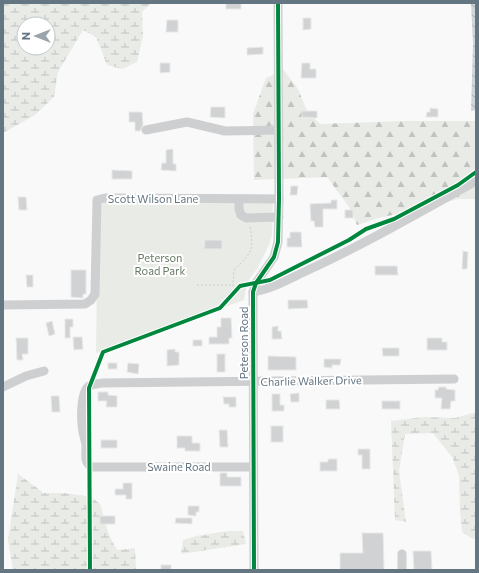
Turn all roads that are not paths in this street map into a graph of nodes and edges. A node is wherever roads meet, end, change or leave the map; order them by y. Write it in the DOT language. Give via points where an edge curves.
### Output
graph roads {
  1 [pos="278,3"];
  2 [pos="146,130"];
  3 [pos="279,130"];
  4 [pos="476,181"];
  5 [pos="239,198"];
  6 [pos="279,199"];
  7 [pos="279,217"];
  8 [pos="253,292"];
  9 [pos="3,306"];
  10 [pos="44,371"];
  11 [pos="454,379"];
  12 [pos="253,382"];
  13 [pos="3,386"];
  14 [pos="253,467"];
  15 [pos="104,468"];
  16 [pos="402,554"];
  17 [pos="254,570"];
  18 [pos="402,570"];
  1 -- 3 [label="street, Peterson Road"];
  2 -- 3 [label="street" via="187,122 225,131"];
  3 -- 6 [label="street, Peterson Road"];
  4 -- 8 [label="street" via="319,265"];
  5 -- 6 [label="street, Scott Wilson Lane"];
  5 -- 7 [label="street" via="241,215 246,218"];
  5 -- 9 [label="street, Scott Wilson Lane" via="97,200 95,294 91,300 85,304"];
  6 -- 7 [label="street, Peterson Road"];
  7 -- 8 [label="street, Peterson Road" via="274,257 256,283"];
  8 -- 12 [label="street, Peterson Road"];
  10 -- 13 [label="street"];
  11 -- 12 [label="street, Charlie Walker Drive"];
  12 -- 14 [label="street, Peterson Road"];
  12 -- 15 [label="street, Charlie Walker Drive" via="120,383 88,386 81,419 86,458 91,467"];
  14 -- 15 [label="street, Swaine Road"];
  14 -- 17 [label="street, Peterson Road"];
  16 -- 18 [label="street"];
}
